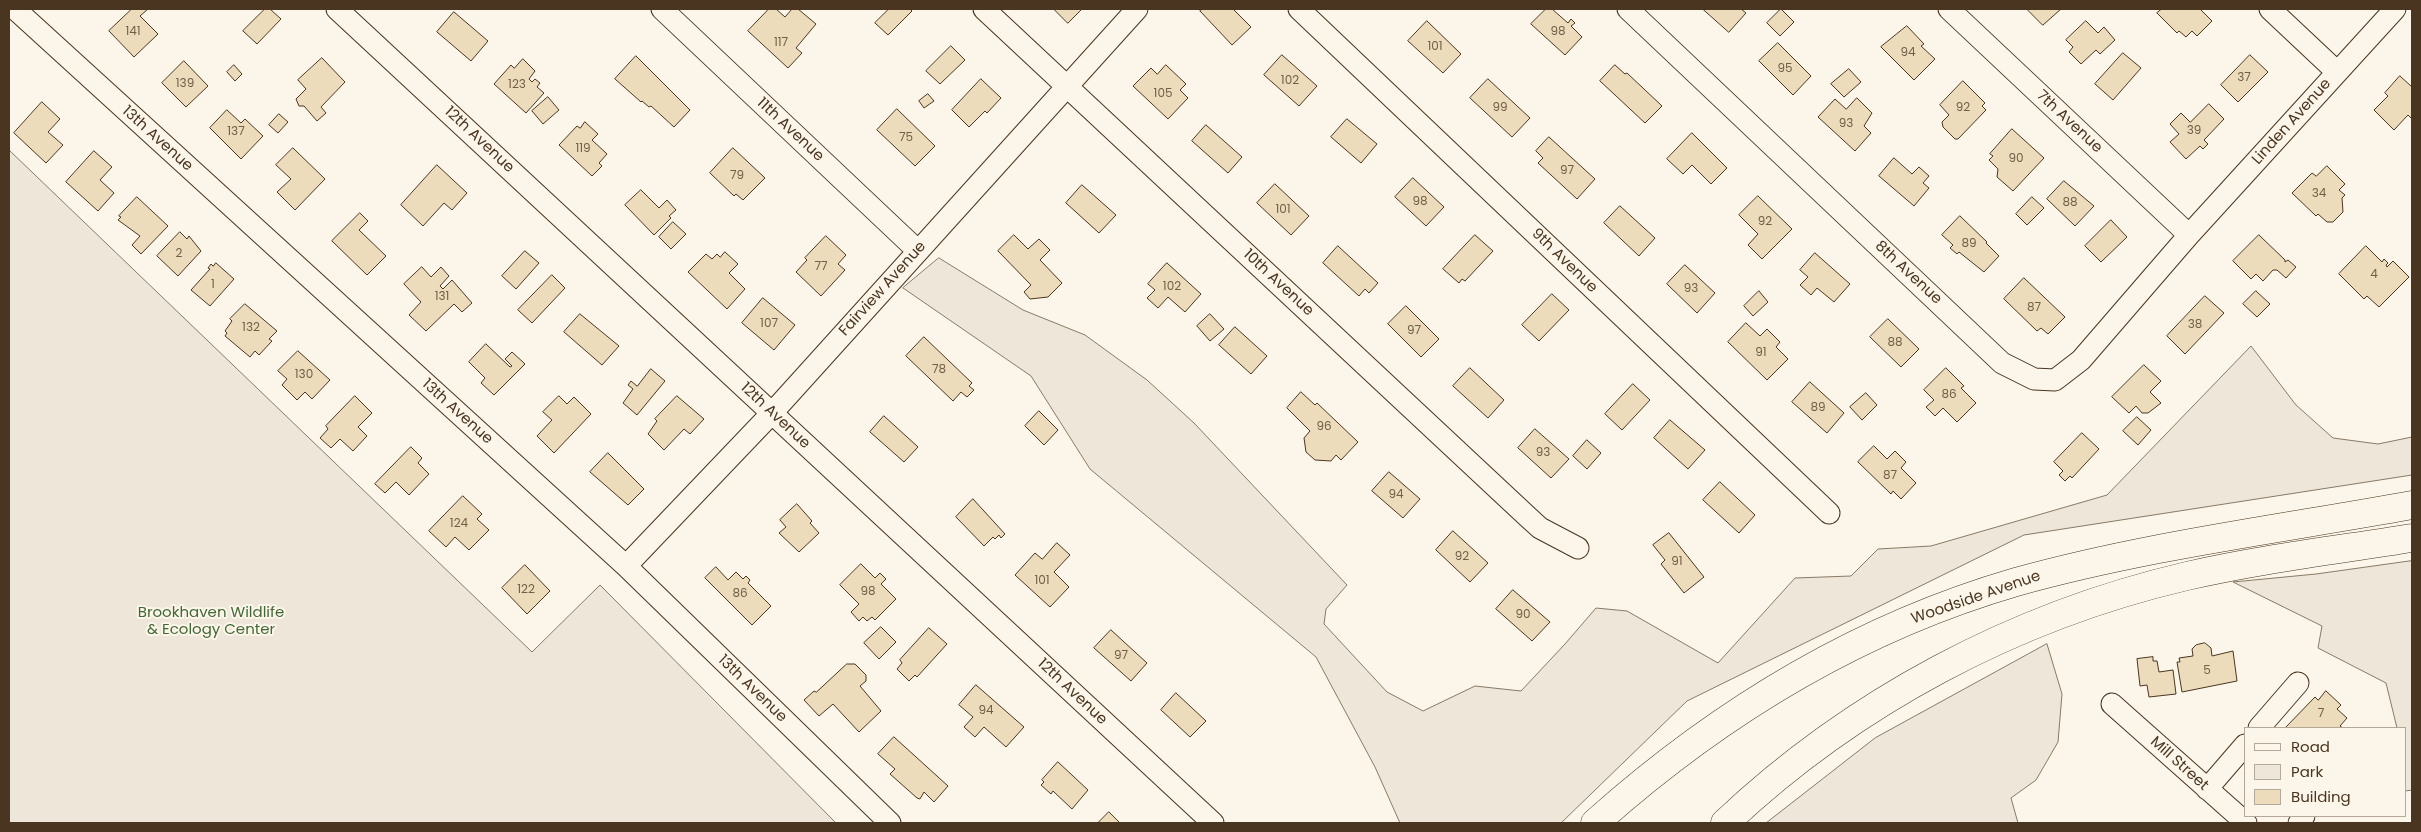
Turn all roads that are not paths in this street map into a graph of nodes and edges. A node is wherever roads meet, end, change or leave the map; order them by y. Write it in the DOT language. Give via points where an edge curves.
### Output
graph roads {
  1 [pos="15,9"];
  2 [pos="338,9"];
  3 [pos="662,9"];
  4 [pos="984,9"];
  5 [pos="1137,9"];
  6 [pos="1299,9"];
  7 [pos="1628,9"];
  8 [pos="1949,9"];
  9 [pos="2270,9"];
  10 [pos="2395,9"];
  11 [pos="2337,72"];
  12 [pos="1066,86"];
  13 [pos="2189,235"];
  14 [pos="918,251"];
  15 [pos="772,413"];
  16 [pos="2412,505"];
  17 [pos="1829,513"];
  18 [pos="2412,538"];
  19 [pos="1578,548"];
  20 [pos="626,566"];
  21 [pos="2298,683"];
  22 [pos="2112,704"];
  23 [pos="2260,727"];
  24 [pos="2244,746"];
  25 [pos="2207,789"];
  26 [pos="890,823"];
  27 [pos="1213,823"];
  28 [pos="1595,823"];
  29 [pos="1725,823"];
  30 [pos="2246,823"];
  1 -- 20 [label="street, 13th Avenue"];
  2 -- 15 [label="street, 12th Avenue"];
  3 -- 14 [label="street, 11th Avenue"];
  4 -- 12 [label="street, 10th Avenue"];
  5 -- 12 [label="street, Fairview Avenue"];
  6 -- 17 [label="street, 9th Avenue"];
  7 -- 13 [label="street, 8th Avenue" via="2002,363 2034,379 2055,380 2081,360"];
  8 -- 13 [label="street, 7th Avenue"];
  9 -- 11 [label="street"];
  10 -- 11 [label="street, Linden Avenue"];
  11 -- 13 [label="street, Linden Avenue"];
  12 -- 14 [label="street, Fairview Avenue"];
  12 -- 19 [label="street, 10th Avenue" via="1540,528"];
  14 -- 15 [label="street, Fairview Avenue"];
  15 -- 20 [label="street, Fairview Avenue"];
  15 -- 27 [label="street, 12th Avenue"];
  16 -- 28 [label="main road, Woodside Avenue" via="2083,565 1947,605 1881,632 1756,699 1645,779"];
  18 -- 29 [label="main road" via="2187,576 2048,618 1926,676 1866,712 1807,754"];
  20 -- 26 [label="street, 13th Avenue"];
  21 -- 23 [label="street"];
  22 -- 25 [label="street, Mill Street"];
  24 -- 25 [label="street"];
  25 -- 30 [label="street, Mill Street"];
}
